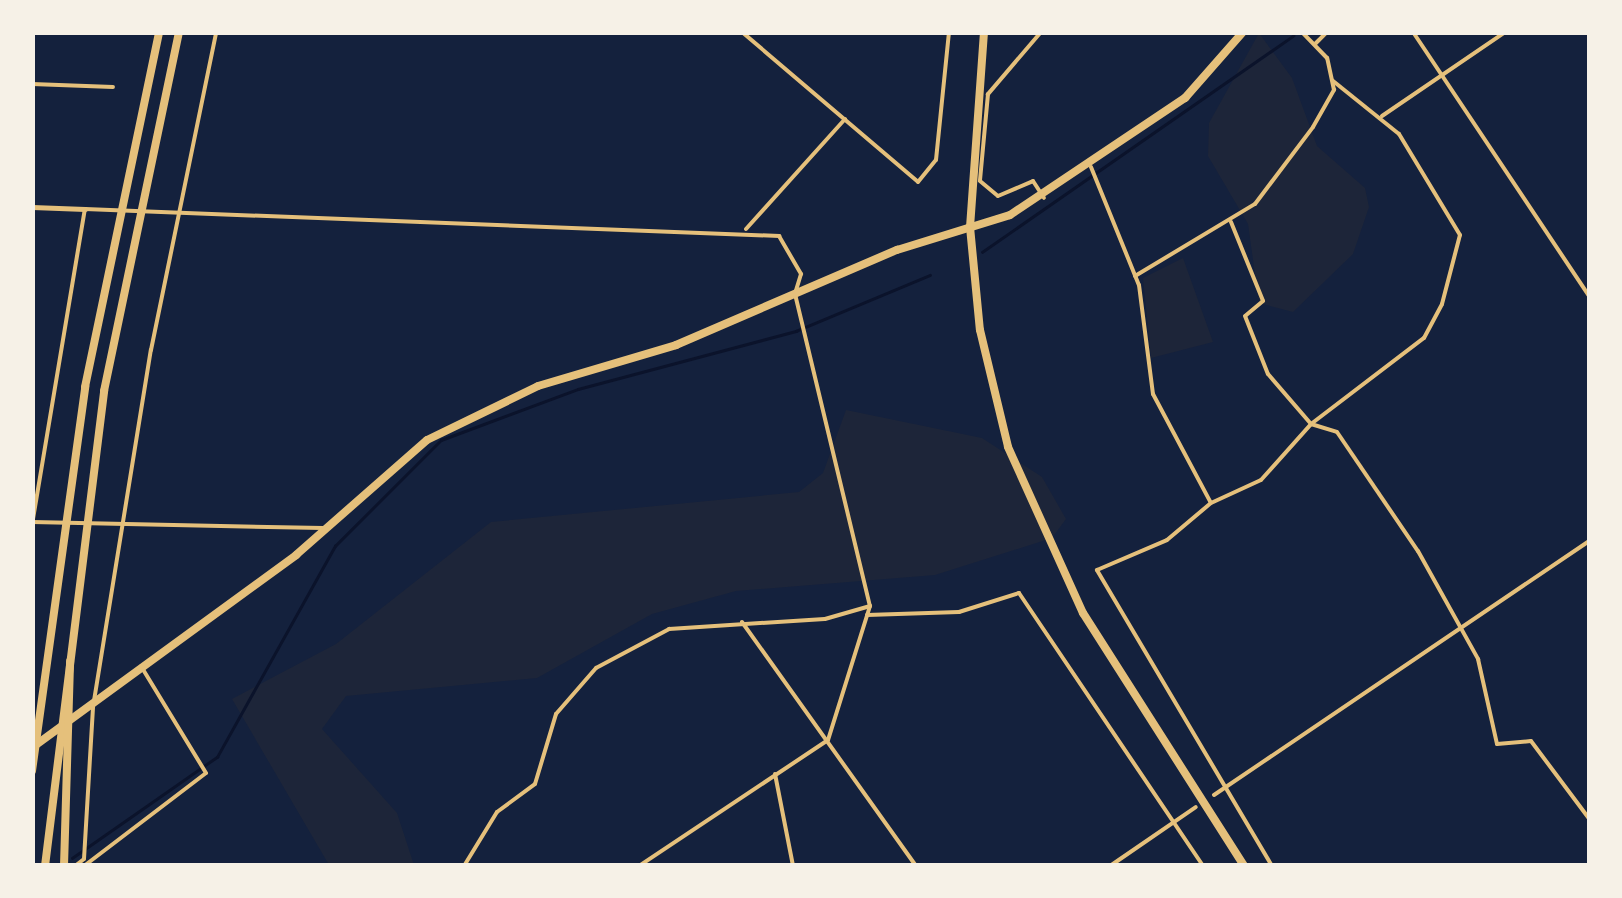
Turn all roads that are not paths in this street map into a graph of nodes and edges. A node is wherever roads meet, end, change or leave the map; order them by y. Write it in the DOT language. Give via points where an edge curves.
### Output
graph roads {
  1 [pos="160,32"];
  2 [pos="179,32"];
  3 [pos="216,32"];
  4 [pos="742,32"];
  5 [pos="949,32"];
  6 [pos="984,32"];
  7 [pos="1041,32"];
  8 [pos="1243,32"];
  9 [pos="1302,32"];
  10 [pos="1328,32"];
  11 [pos="1412,32"];
  12 [pos="1505,32"];
  13 [pos="1315,44"];
  14 [pos="1436,74"];
  15 [pos="1333,81"];
  16 [pos="32,84"];
  17 [pos="113,87"];
  18 [pos="1382,116"];
  19 [pos="845,119"];
  20 [pos="1093,170"];
  21 [pos="1044,198"];
  22 [pos="32,208"];
  23 [pos="88,209"];
  24 [pos="179,212"];
  25 [pos="1230,222"];
  26 [pos="970,228"];
  27 [pos="746,229"];
  28 [pos="1136,276"];
  29 [pos="795,294"];
  30 [pos="1590,297"];
  31 [pos="1312,424"];
  32 [pos="1211,503"];
  33 [pos="34,523"];
  34 [pos="123,524"];
  35 [pos="325,528"];
  36 [pos="1590,540"];
  37 [pos="870,606"];
  38 [pos="867,615"];
  39 [pos="70,621"];
  40 [pos="742,622"];
  41 [pos="1457,629"];
  42 [pos="46,644"];
  43 [pos="142,666"];
  44 [pos="88,708"];
  45 [pos="32,709"];
  46 [pos="828,740"];
  47 [pos="32,747"];
  48 [pos="32,771"];
  49 [pos="776,774"];
  50 [pos="1226,787"];
  51 [pos="1214,795"];
  52 [pos="1196,807"];
  53 [pos="1590,820"];
  54 [pos="1172,824"];
  55 [pos="84,860"];
  56 [pos="45,866"];
  57 [pos="64,866"];
  58 [pos="75,866"];
  59 [pos="464,866"];
  60 [pos="639,866"];
  61 [pos="793,866"];
  62 [pos="916,866"];
  63 [pos="1110,866"];
  64 [pos="1203,866"];
  65 [pos="1244,866"];
  66 [pos="1272,866"];
  1 -- 42 [label="highway" via="88,368"];
  2 -- 39 [label="highway" via="104,390"];
  3 -- 24 [label="street"];
  4 -- 19 [label="street"];
  5 -- 19 [label="street" via="936,160 918,182"];
  6 -- 26 [label="highway"];
  7 -- 21 [label="street" via="988,94 980,180 998,196 1034,181"];
  8 -- 20 [label="highway" via="1185,98"];
  9 -- 13 [label="street"];
  10 -- 13 [label="street"];
  11 -- 14 [label="street"];
  12 -- 14 [label="street"];
  13 -- 15 [label="street"];
  14 -- 18 [label="street"];
  14 -- 30 [label="street"];
  15 -- 18 [label="street"];
  15 -- 25 [label="street" via="1293,157"];
  16 -- 17 [label="street"];
  18 -- 31 [label="street" via="1432,177 1460,236 1458,252 1424,338"];
  19 -- 27 [label="street"];
  20 -- 21 [label="highway"];
  20 -- 28 [label="street"];
  21 -- 26 [label="highway"];
  22 -- 23 [label="street"];
  23 -- 24 [label="street"];
  23 -- 33 [label="street"];
  24 -- 27 [label="street"];
  24 -- 34 [label="street"];
  25 -- 28 [label="street"];
  25 -- 31 [label="street" via="1263,301 1245,316 1249,332 1268,374"];
  26 -- 29 [label="highway"];
  26 -- 65 [label="highway" via="988,372 1047,546"];
  27 -- 29 [label="street" via="790,247 800,274"];
  28 -- 32 [label="street" via="1143,365"];
  29 -- 35 [label="highway" via="463,420"];
  29 -- 37 [label="street"];
  31 -- 32 [label="street" via="1262,480"];
  31 -- 41 [label="street" via="1338,432"];
  32 -- 50 [label="street" via="1167,540 1097,570"];
  33 -- 34 [label="street"];
  34 -- 35 [label="street"];
  34 -- 44 [label="street"];
  35 -- 43 [label="highway"];
  36 -- 41 [label="street"];
  37 -- 38 [label="street"];
  37 -- 40 [label="street"];
  38 -- 46 [label="street"];
  38 -- 54 [label="street" via="959,612 1019,593"];
  39 -- 56 [label="highway"];
  39 -- 57 [label="highway"];
  40 -- 46 [label="street"];
  40 -- 59 [label="street" via="669,629 596,668 556,714 535,784 497,812"];
  41 -- 50 [label="street"];
  41 -- 53 [label="street" via="1478,660 1496,744 1531,741"];
  42 -- 45 [label="highway"];
  42 -- 48 [label="highway"];
  43 -- 44 [label="highway"];
  43 -- 55 [label="street" via="204,770"];
  44 -- 47 [label="highway"];
  44 -- 55 [label="street"];
  46 -- 49 [label="street"];
  46 -- 62 [label="street"];
  49 -- 60 [label="street"];
  49 -- 61 [label="street"];
  50 -- 51 [label="street"];
  50 -- 66 [label="street"];
  52 -- 54 [label="street"];
  54 -- 63 [label="street"];
  54 -- 64 [label="street"];
  55 -- 58 [label="street"];
}
